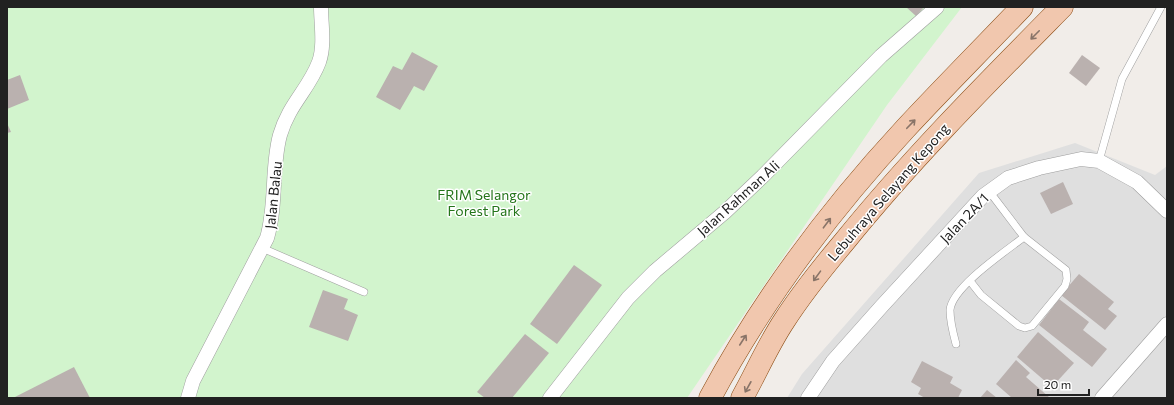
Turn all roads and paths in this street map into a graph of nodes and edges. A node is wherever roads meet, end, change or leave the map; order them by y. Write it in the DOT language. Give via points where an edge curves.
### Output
graph roads {
  1 [pos="321,7"];
  2 [pos="937,7"];
  3 [pos="1022,7"];
  4 [pos="1062,7"];
  5 [pos="1161,7"];
  6 [pos="1099,161"];
  7 [pos="989,191"];
  8 [pos="1167,211"];
  9 [pos="1024,236"];
  10 [pos="262,248"];
  11 [pos="970,280"];
  12 [pos="364,292"];
  13 [pos="1167,324"];
  14 [pos="956,344"];
  15 [pos="188,398"];
  16 [pos="550,398"];
  17 [pos="710,398"];
  18 [pos="742,398"];
  19 [pos="808,398"];
  20 [pos="1102,398"];
  1 -- 10 [label="street, Jalan Balau" via="322,46 319,61 285,118 277,154 271,223"];
  2 -- 16 [label="street, Jalan Rahman Ali" via="881,56 764,176 655,271 628,298"];
  17 -- 3 [label="main road, Lebuhraya Selayang Kepong, one-way" via="728,364 771,297 837,208 904,130"];
  4 -- 18 [label="main road, Lebuhraya Selayang Kepong, one-way" via="915,157 872,207 821,270 784,322"];
  5 -- 6 [label="lane" via="1122,79"];
  6 -- 7 [label="street, Jalan 2A/1" via="1081,159 1039,168 1008,178"];
  6 -- 8 [label="street, Jalan 2A/1" via="1137,182"];
  7 -- 9 [label="lane"];
  7 -- 19 [label="street, Jalan 2A/1" via="833,361"];
  9 -- 11 [label="lane"];
  9 -- 11 [label="lane" via="1066,270 1067,279 1065,286 1032,326 1019,326 981,295"];
  10 -- 12 [label="lane"];
  10 -- 15 [label="street, Jalan Balau" via="193,381"];
  11 -- 14 [label="lane" via="955,296 950,309"];
  13 -- 20 [label="street"];
}
